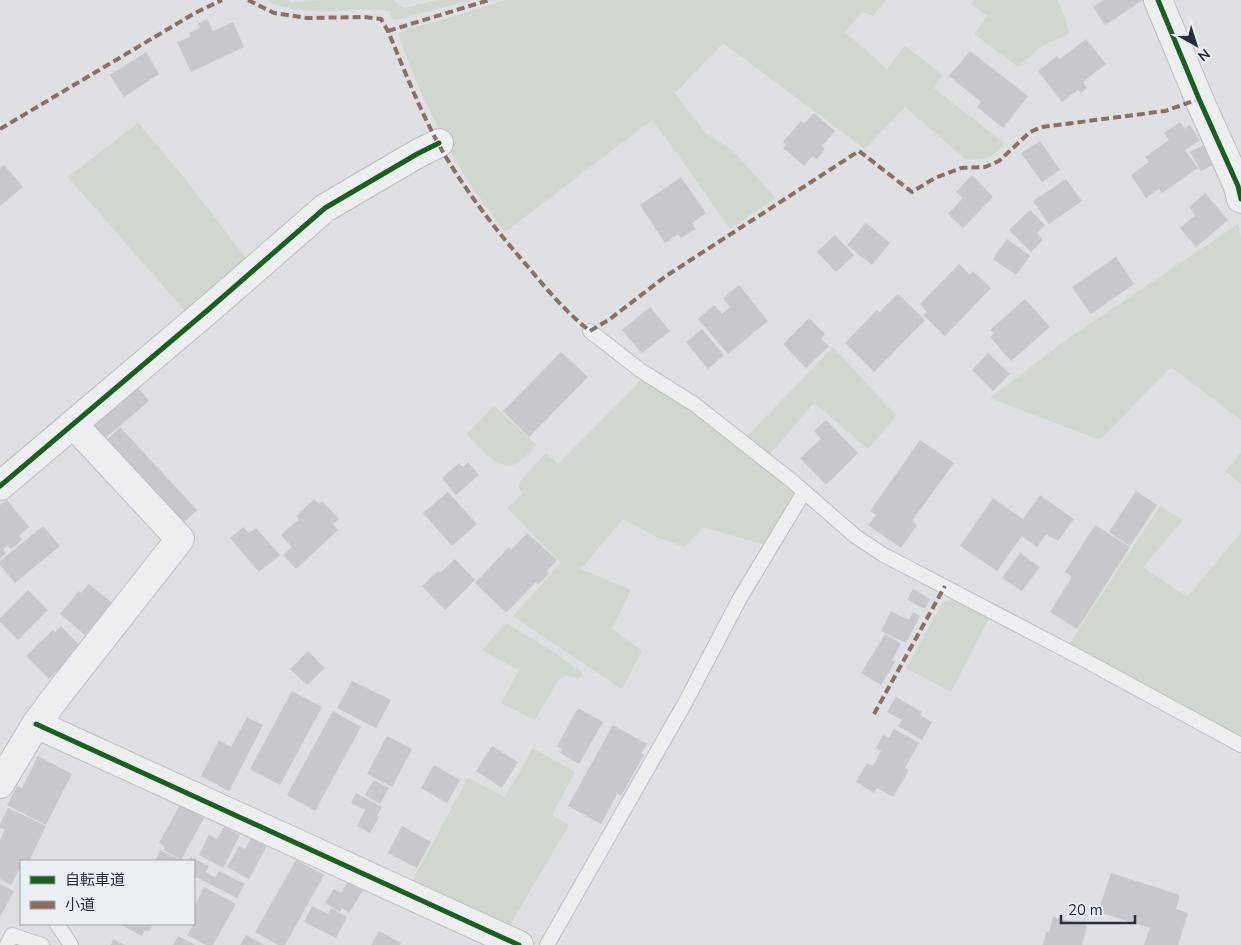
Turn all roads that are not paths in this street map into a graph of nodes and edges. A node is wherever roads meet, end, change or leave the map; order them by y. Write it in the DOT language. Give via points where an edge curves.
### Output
graph roads {
  1 [pos="1158,0"];
  2 [pos="439,143"];
  3 [pos="1233,162"];
  4 [pos="1241,198"];
  5 [pos="590,331"];
  6 [pos="73,424"];
  7 [pos="0,486"];
  8 [pos="804,492"];
  9 [pos="36,724"];
  10 [pos="1241,745"];
  11 [pos="0,784"];
  12 [pos="58,925"];
  13 [pos="7,945"];
  14 [pos="42,945"];
  15 [pos="71,945"];
  16 [pos="520,945"];
  17 [pos="547,945"];
  1 -- 3 [label="street" via="1199,99"];
  2 -- 6 [label="street" via="325,208"];
  3 -- 4 [label="street"];
  5 -- 8 [label="lane" via="640,370 694,404"];
  6 -- 7 [label="street"];
  6 -- 9 [label="street" via="180,539"];
  8 -- 10 [label="lane" via="855,536 882,554"];
  8 -- 17 [label="lane" via="740,598 685,703"];
  9 -- 11 [label="street"];
  9 -- 16 [label="street"];
  12 -- 15 [label="lane"];
  13 -- 14 [label="lane" via="12,935"];
}
